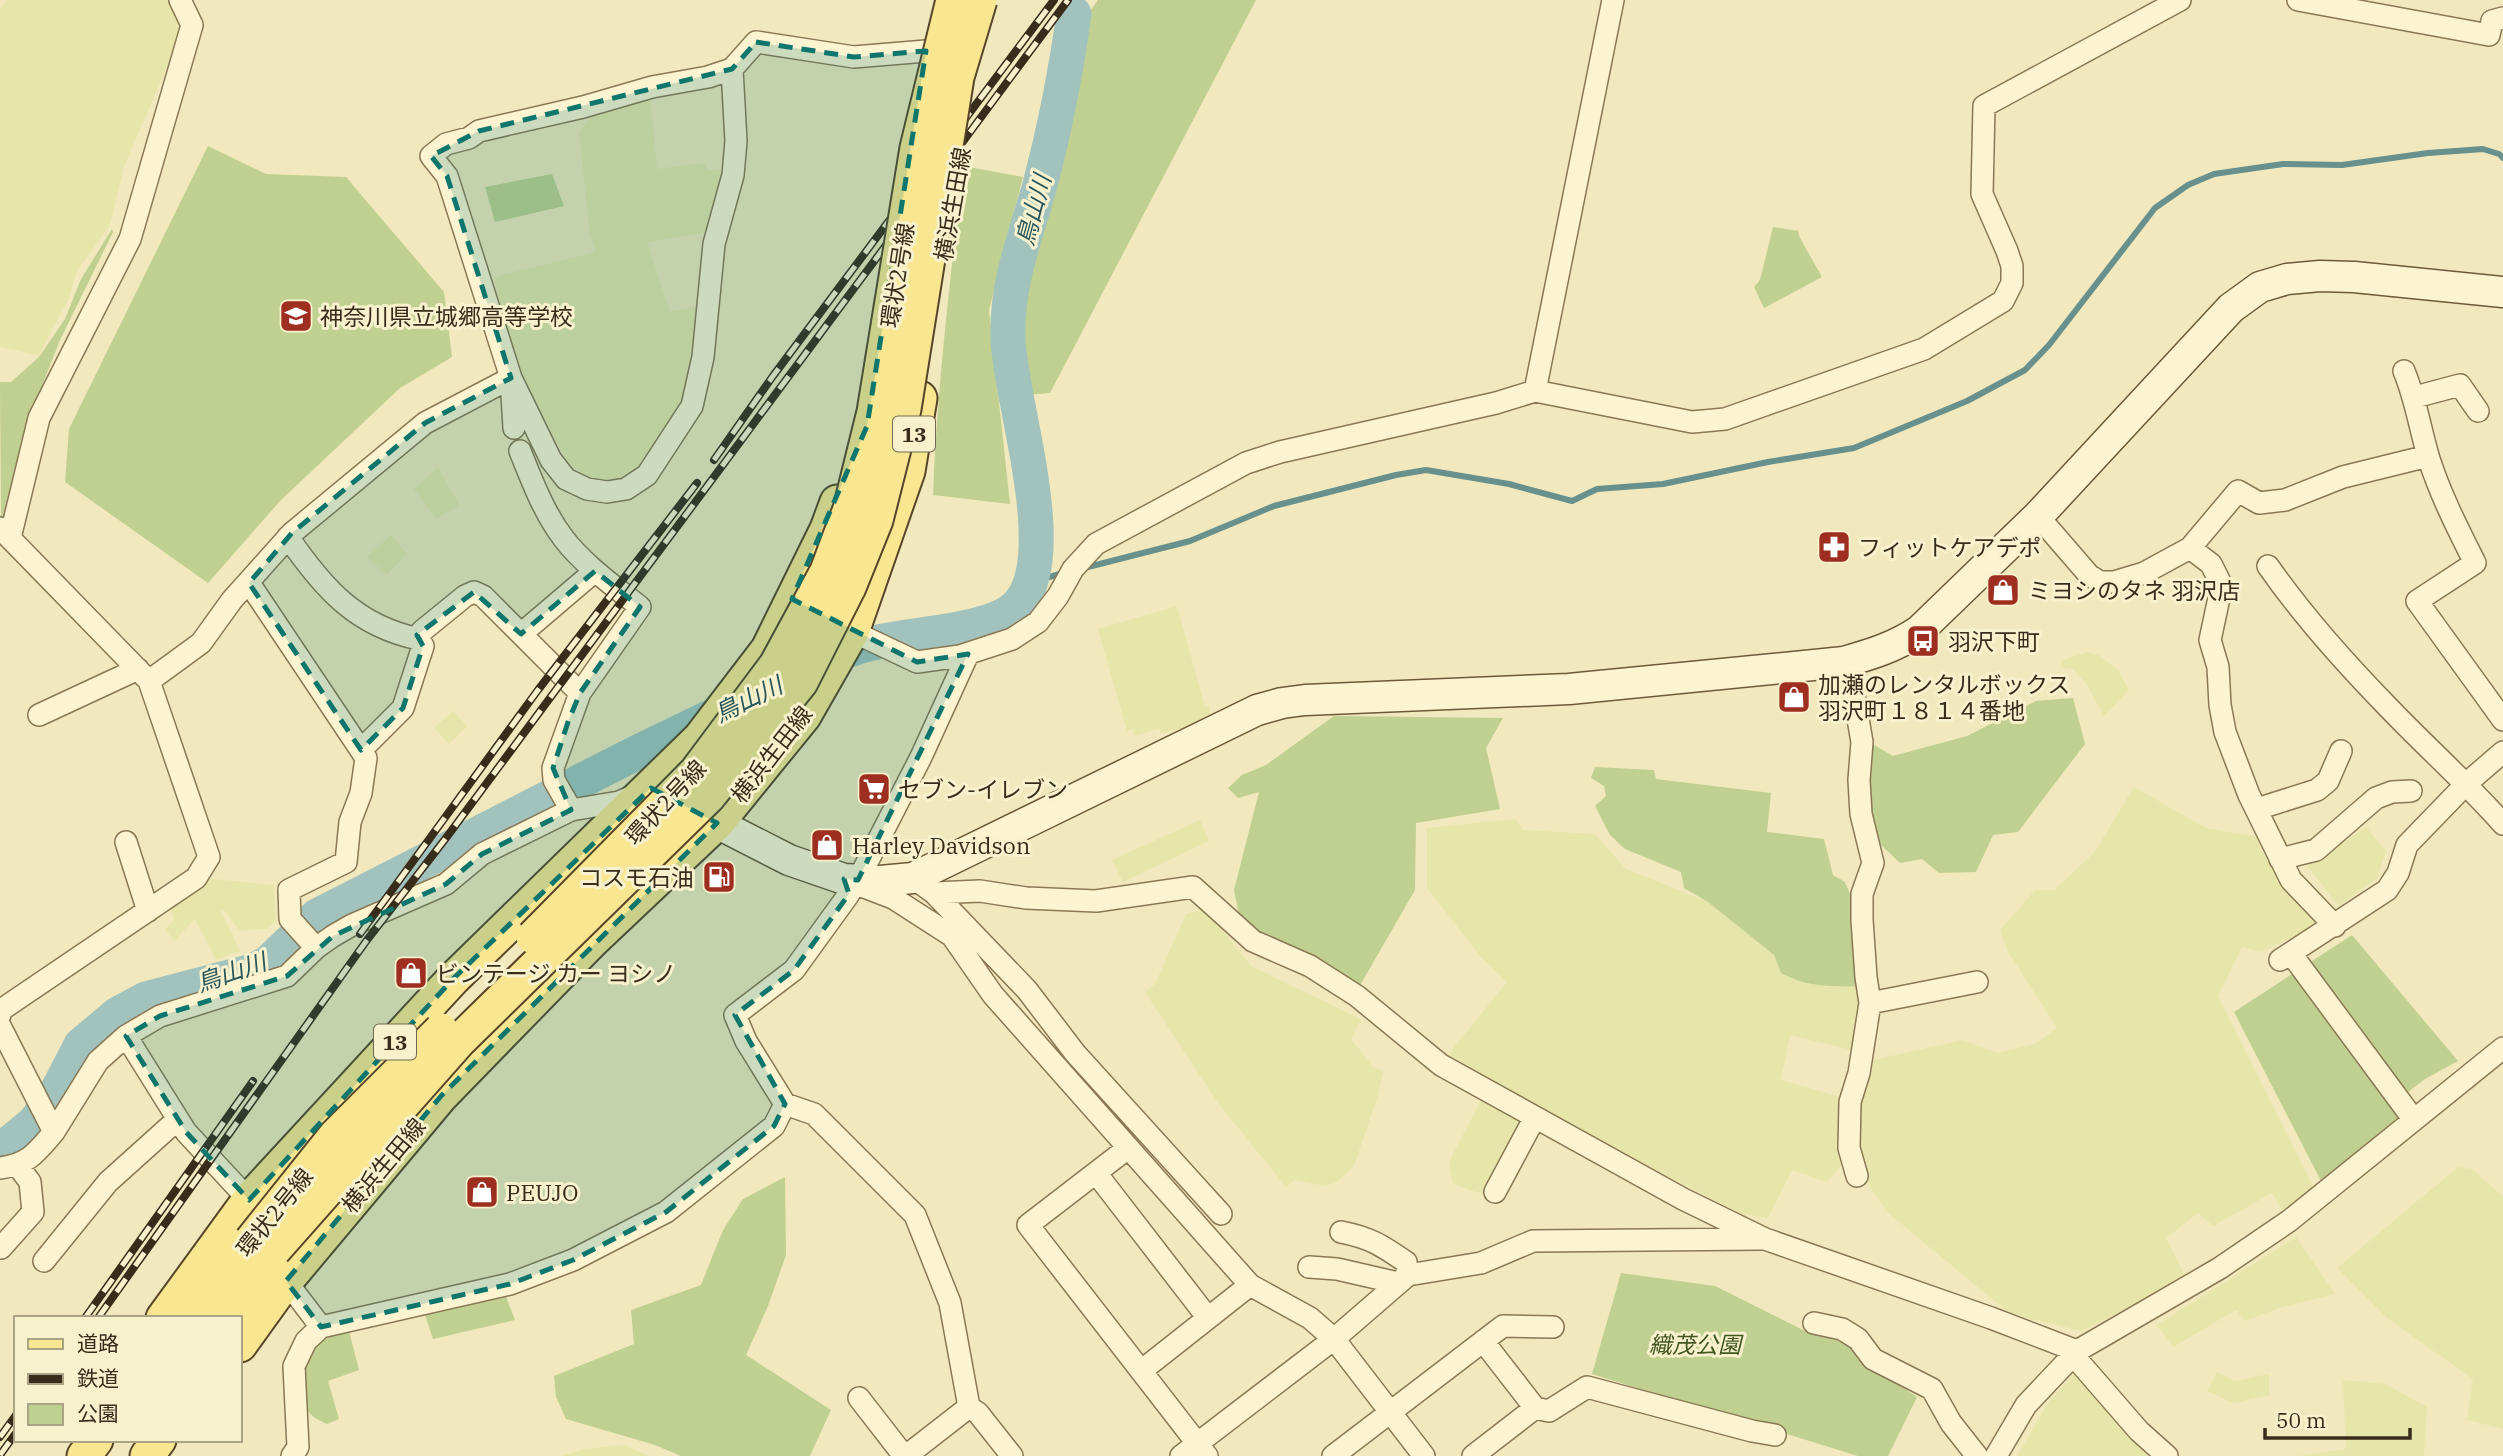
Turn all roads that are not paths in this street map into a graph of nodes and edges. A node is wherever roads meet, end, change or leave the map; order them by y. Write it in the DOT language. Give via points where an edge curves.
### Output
graph roads {
  1 [pos="180,0"];
  2 [pos="936,0"];
  3 [pos="953,0"];
  4 [pos="979,0"];
  5 [pos="994,0"];
  6 [pos="1613,0"];
  7 [pos="2180,0"];
  8 [pos="2298,0"];
  9 [pos="2503,18"];
  10 [pos="926,51"];
  11 [pos="732,69"];
  12 [pos="2503,292"];
  13 [pos="2404,371"];
  14 [pos="511,379"];
  15 [pos="1535,391"];
  16 [pos="2414,397"];
  17 [pos="2478,411"];
  18 [pos="514,428"];
  19 [pos="520,451"];
  20 [pos="2428,456"];
  21 [pos="2038,516"];
  22 [pos="5,533"];
  23 [pos="288,537"];
  24 [pos="2190,548"];
  25 [pos="2268,566"];
  26 [pos="595,571"];
  27 [pos="248,583"];
  28 [pos="792,599"];
  29 [pos="852,632"];
  30 [pos="521,634"];
  31 [pos="419,639"];
  32 [pos="968,654"];
  33 [pos="1848,660"];
  34 [pos="144,675"];
  35 [pos="580,693"];
  36 [pos="39,715"];
  37 [pos="2503,720"];
  38 [pos="361,750"];
  39 [pos="2341,751"];
  40 [pos="2503,752"];
  41 [pos="2467,783"];
  42 [pos="651,788"];
  43 [pos="2411,791"];
  44 [pos="2257,809"];
  45 [pos="571,810"];
  46 [pos="717,823"];
  47 [pos="2503,824"];
  48 [pos="125,842"];
  49 [pos="2280,859"];
  50 [pos="851,879"];
  51 [pos="924,886"];
  52 [pos="148,911"];
  53 [pos="2335,926"];
  54 [pos="316,948"];
  55 [pos="1978,982"];
  56 [pos="1870,1003"];
  57 [pos="0,1015"];
  58 [pos="0,1026"];
  59 [pos="126,1036"];
  60 [pos="2503,1048"];
  61 [pos="785,1104"];
  62 [pos="46,1116"];
  63 [pos="1535,1117"];
  64 [pos="178,1119"];
  65 [pos="2414,1121"];
  66 [pos="1128,1148"];
  67 [pos="9,1167"];
  68 [pos="1096,1173"];
  69 [pos="1857,1176"];
  70 [pos="1494,1192"];
  71 [pos="249,1200"];
  72 [pos="1221,1214"];
  73 [pos="1341,1232"];
  74 [pos="1765,1239"];
  75 [pos="262,1245"];
  76 [pos="1,1248"];
  77 [pos="44,1261"];
  78 [pos="1309,1267"];
  79 [pos="1403,1279"];
  80 [pos="286,1281"];
  81 [pos="1250,1285"];
  82 [pos="164,1316"];
  83 [pos="193,1316"];
  84 [pos="229,1316"];
  85 [pos="1208,1318"];
  86 [pos="1814,1323"];
  87 [pos="321,1327"];
  88 [pos="1553,1327"];
  89 [pos="1334,1339"];
  90 [pos="1483,1341"];
  91 [pos="242,1342"];
  92 [pos="2075,1353"];
  93 [pos="1141,1371"];
  94 [pos="859,1398"];
  95 [pos="970,1407"];
  96 [pos="1535,1408"];
  97 [pos="1390,1412"];
  98 [pos="1775,1435"];
  99 [pos="2005,1451"];
  100 [pos="1195,1452"];
  101 [pos="292,1456"];
  102 [pos="905,1456"];
  103 [pos="1012,1456"];
  104 [pos="1333,1456"];
  105 [pos="1424,1456"];
  106 [pos="1473,1456"];
  107 [pos="1977,1456"];
  108 [pos="2167,1456"];
  1 -- 22 [label="street" via="192,25 130,239 39,418"];
  2 -- 10 [label="main road, 13"];
  3 -- 75 [label="main road, 環状2号線, bridge" via="916,148 874,412 850,509 827,571 776,665 696,772 335,1136"];
  4 -- 75 [label="main road, 環状2号線, bridge" via="957,77 904,409 876,520 849,587 801,682 708,797 458,1041"];
  5 -- 29 [label="main road, 横浜生田線 / 13" via="970,95 908,471"];
  6 -- 15 [label="street"];
  7 -- 15 [label="street" via="1984,106 1982,194 2007,251 2012,283 2003,301 1924,349 1726,419 1692,422"];
  8 -- 9 [label="street" via="2489,35 2492,21"];
  10 -- 11 [label="street" via="854,57 756,42"];
  10 -- 28 [label="main road, 13" via="867,426 827,529"];
  11 -- 14 [label="street" via="479,131 446,144 431,156 447,176"];
  11 -- 14 [label="street" via="733,175 714,244 703,357 692,406 647,475 626,489 607,492 566,479 551,460"];
  12 -- 21 [label="street" via="2320,276 2260,287 2231,308"];
  13 -- 16 [label="street"];
  14 -- 18 [label="street"];
  14 -- 23 [label="street" via="425,423"];
  15 -- 32 [label="street" via="1246,463 1096,544 1073,569 1038,622 1012,639"];
  16 -- 17 [label="street" via="2460,385"];
  16 -- 20 [label="street"];
  19 -- 26 [label="street" via="534,487 564,538"];
  20 -- 24 [label="street" via="2343,477 2284,500 2259,503 2238,491"];
  20 -- 37 [label="street" via="2475,563 2417,601"];
  21 -- 24 [label="street" via="2100,582 2144,573"];
  21 -- 33 [label="street" via="1919,631 1887,649"];
  22 -- 34 [label="street"];
  23 -- 27 [label="street"];
  23 -- 31 [label="street" via="335,597 362,616"];
  24 -- 44 [label="street" via="2211,564 2218,580 2210,640 2218,667 2220,705 2225,732"];
  25 -- 41 [label="street" via="2295,605 2386,706"];
  26 -- 30 [label="street"];
  26 -- 35 [label="street" via="640,607"];
  27 -- 34 [label="street" via="201,643"];
  27 -- 38 [label="street"];
  28 -- 29 [label="street"];
  28 -- 42 [label="main road, 13" via="768,649 701,738"];
  29 -- 32 [label="street" via="916,662"];
  29 -- 46 [label="main road, 横浜生田線 / 13" via="804,716"];
  30 -- 31 [label="street" via="474,592 422,631"];
  30 -- 35 [label="street"];
  31 -- 38 [label="street" via="423,646 403,708"];
  32 -- 50 [label="street" via="921,757"];
  33 -- 51 [label="street" via="1593,687 1282,703 1245,716"];
  33 -- 56 [label="street" via="1862,742 1861,814 1873,863 1862,894"];
  34 -- 36 [label="street"];
  34 -- 52 [label="street" via="209,857 196,878"];
  35 -- 45 [label="street" via="553,768 554,780"];
  38 -- 54 [label="street" via="366,758 362,793 350,822 346,862 289,890 290,919"];
  39 -- 44 [label="street" via="2329,781 2317,790"];
  40 -- 41 [label="street"];
  41 -- 47 [label="street"];
  41 -- 53 [label="street" via="2407,845 2393,884"];
  42 -- 45 [label="street" via="619,802"];
  42 -- 46 [label="street"];
  42 -- 71 [label="main road, 13" via="453,979"];
  43 -- 49 [label="street" via="2376,798 2316,850"];
  44 -- 49 [label="street"];
  45 -- 54 [label="street" via="482,854 446,884 352,925"];
  46 -- 50 [label="street" via="789,860"];
  46 -- 80 [label="main road, 横浜生田線 / 13" via="591,942 441,1096"];
  48 -- 52 [label="street"];
  49 -- 53 [label="street" via="2291,880"];
  50 -- 51 [label="street"];
  50 -- 61 [label="street" via="849,894 794,970 735,1015"];
  50 -- 66 [label="street" via="893,898 952,936 993,995"];
  51 -- 63 [label="street" via="1097,901 1194,887 1253,941 1310,965 1357,996 1441,1065"];
  51 -- 72 [label="street" via="1027,990 1075,1054"];
  52 -- 57 [label="street" via="1,1010"];
  53 -- 65 [label="street" via="2286,957"];
  54 -- 59 [label="street" via="287,976 160,1016"];
  55 -- 56 [label="street"];
  56 -- 69 [label="street" via="1850,1102 1849,1148"];
  58 -- 62 [label="street"];
  59 -- 62 [label="street"];
  59 -- 64 [label="street"];
  60 -- 65 [label="street"];
  61 -- 87 [label="street" via="774,1126 666,1213 573,1260 510,1283"];
  61 -- 95 [label="street" via="814,1114 915,1215 950,1303"];
  62 -- 67 [label="street" via="38,1151"];
  63 -- 70 [label="street"];
  63 -- 74 [label="street"];
  64 -- 71 [label="street"];
  64 -- 77 [label="street" via="108,1181"];
  65 -- 92 [label="street" via="2289,1221 2220,1268"];
  66 -- 68 [label="street"];
  66 -- 81 [label="street"];
  67 -- 76 [label="street" via="30,1182 33,1212"];
  68 -- 85 [label="street"];
  68 -- 93 [label="street" via="1028,1225"];
  71 -- 82 [label="main road, 13"];
  73 -- 79 [label="street" via="1378,1242 1406,1262"];
  74 -- 79 [label="street" via="1533,1241 1480,1263"];
  74 -- 92 [label="street" via="1965,1308"];
  75 -- 83 [label="main road, 環状2号線"];
  75 -- 84 [label="main road, 環状2号線"];
  78 -- 79 [label="street"];
  79 -- 89 [label="street"];
  80 -- 87 [label="street"];
  80 -- 91 [label="main road, 横浜生田線 / 13"];
  81 -- 85 [label="street"];
  81 -- 89 [label="street" via="1310,1318"];
  85 -- 93 [label="street"];
  86 -- 107 [label="street" via="1842,1329 1873,1359 1932,1389"];
  87 -- 101 [label="street" via="306,1341 293,1367 298,1447"];
  88 -- 90 [label="street" via="1503,1325"];
  89 -- 97 [label="street"];
  89 -- 100 [label="street"];
  90 -- 96 [label="street"];
  90 -- 97 [label="street"];
  92 -- 99 [label="street" via="2026,1405"];
  92 -- 108 [label="street" via="2139,1431"];
  93 -- 100 [label="street"];
  94 -- 102 [label="street"];
  95 -- 102 [label="street"];
  95 -- 103 [label="street"];
  96 -- 98 [label="street" via="1549,1411 1587,1387"];
  96 -- 106 [label="street"];
  97 -- 104 [label="street"];
  97 -- 105 [label="street"];
}
